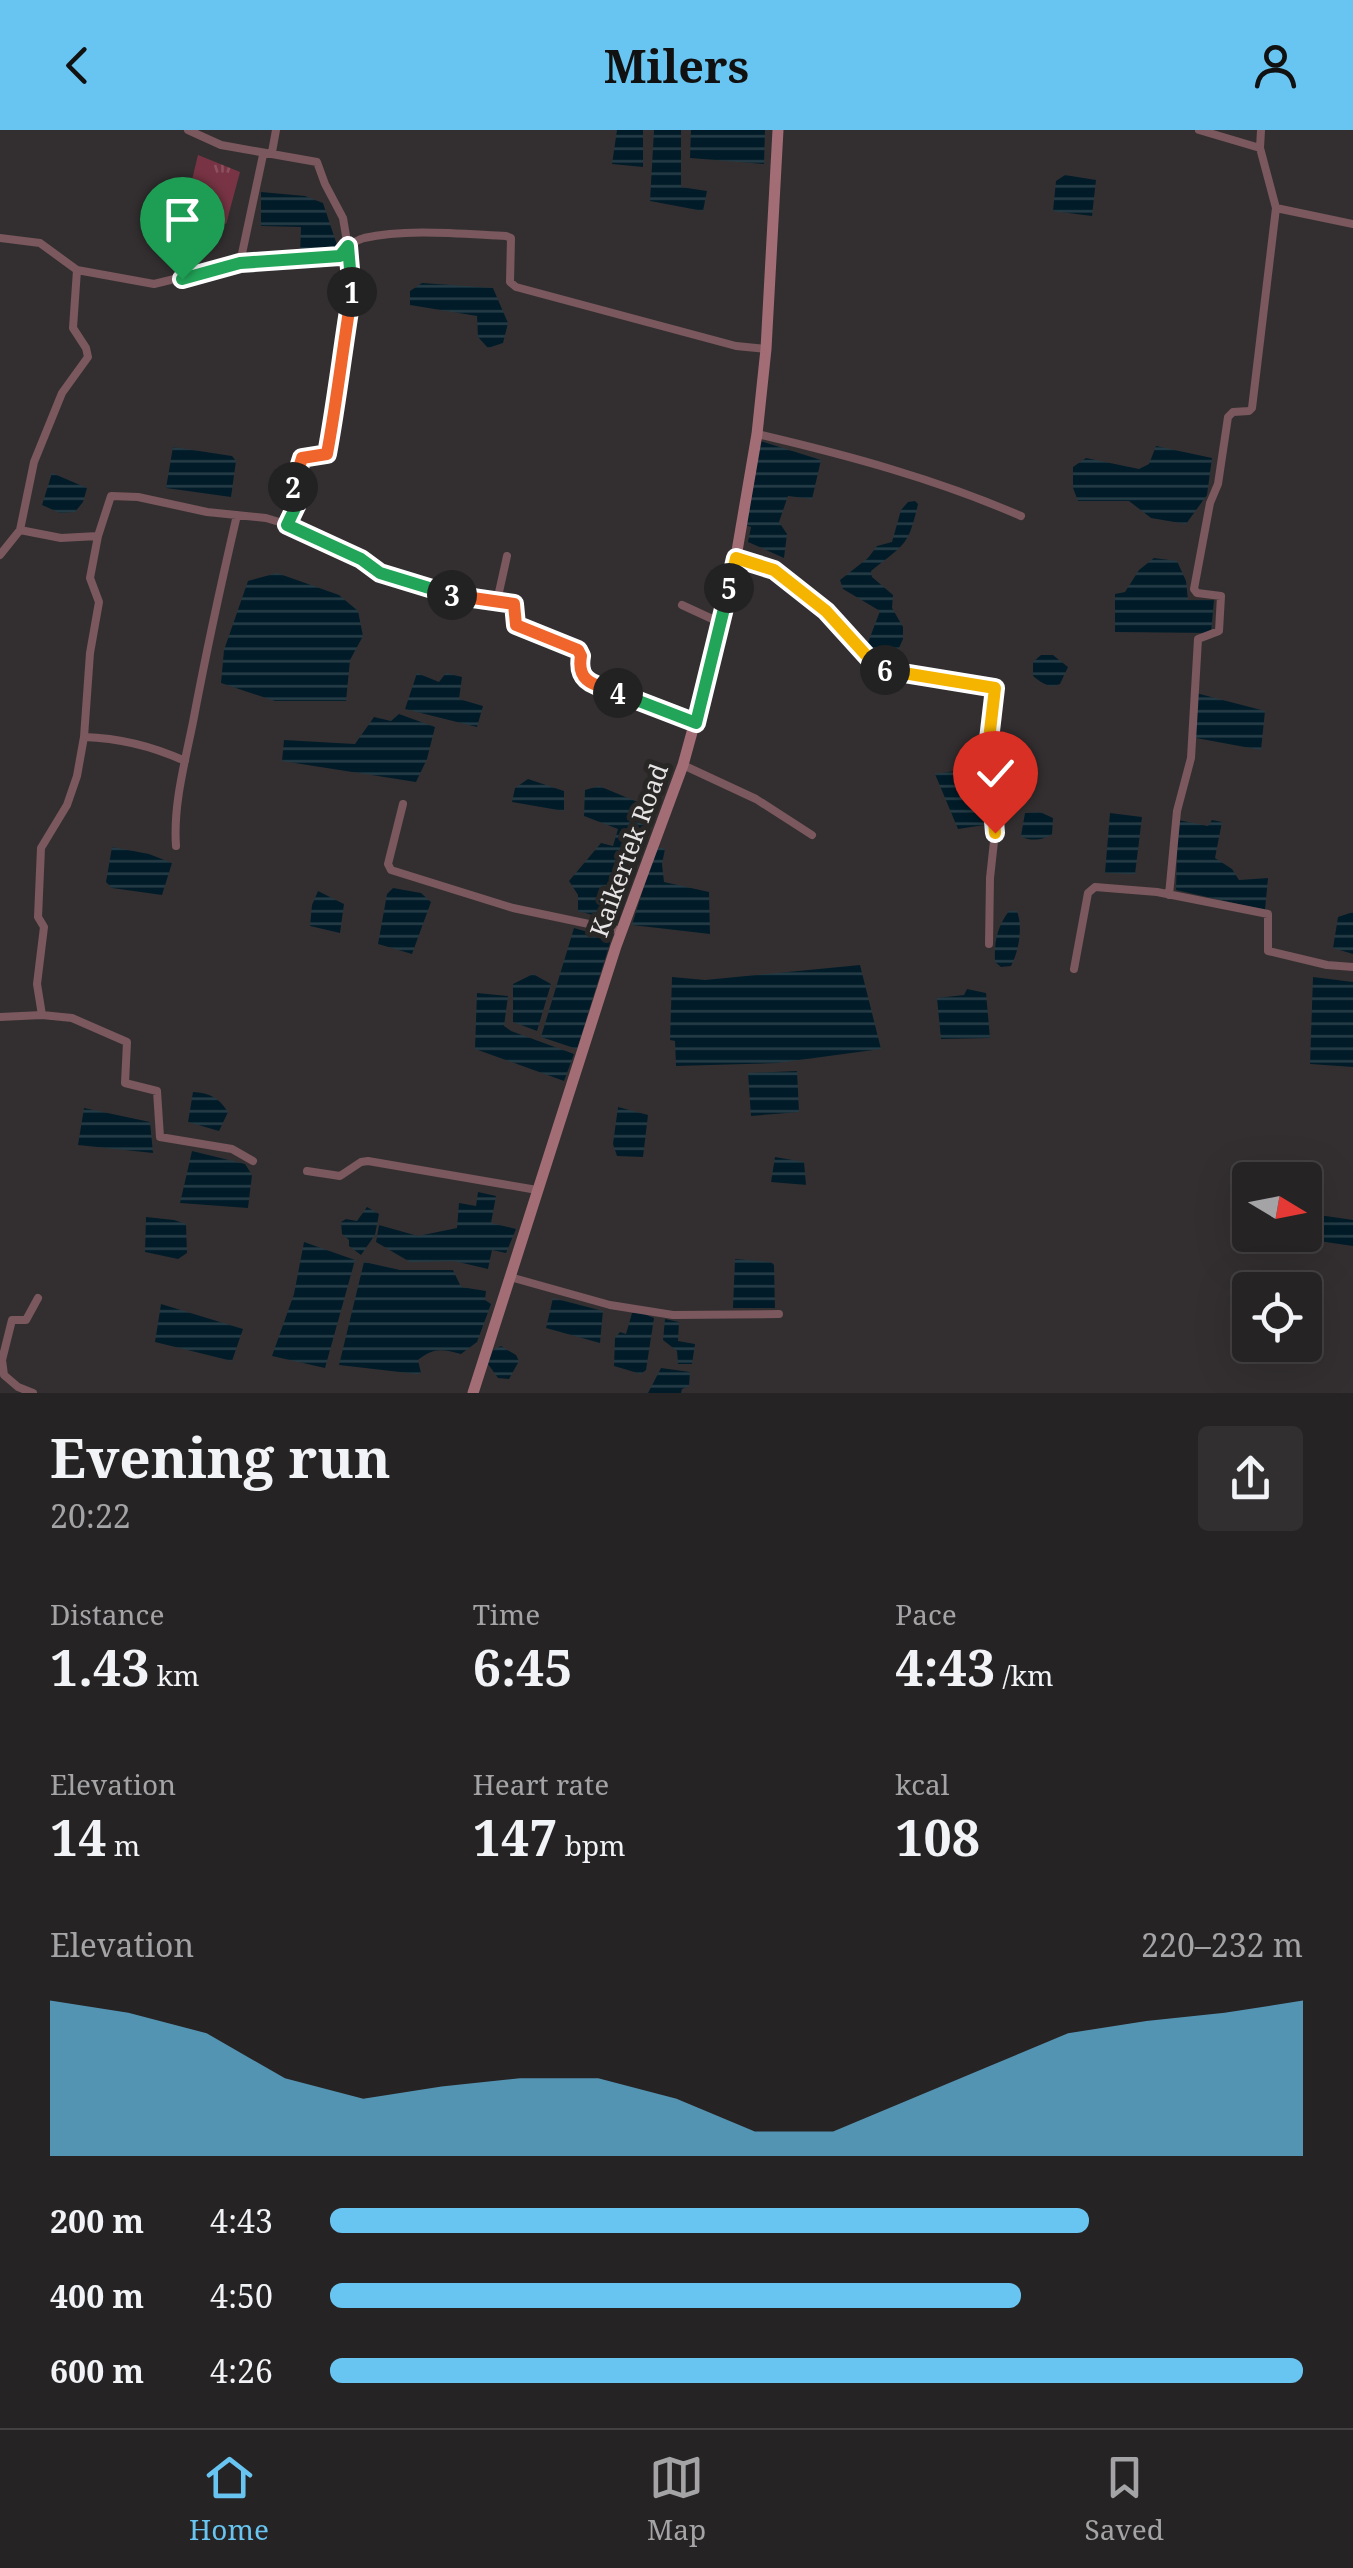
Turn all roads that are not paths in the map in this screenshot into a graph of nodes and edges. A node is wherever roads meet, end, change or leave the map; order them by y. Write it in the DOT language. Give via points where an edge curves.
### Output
graph roads {
  1 [pos="188,130"];
  2 [pos="276,130"];
  3 [pos="778,130"];
  4 [pos="1200,130"];
  5 [pos="1261,130"];
  6 [pos="1260,148"];
  7 [pos="268,154"];
  8 [pos="1276,208"];
  9 [pos="1353,224"];
  10 [pos="0,238"];
  11 [pos="348,246"];
  12 [pos="240,263"];
  13 [pos="77,270"];
  14 [pos="766,349"];
  15 [pos="757,434"];
  16 [pos="238,515"];
  17 [pos="1021,516"];
  18 [pos="287,525"];
  19 [pos="20,530"];
  20 [pos="98,536"];
  21 [pos="0,556"];
  22 [pos="506,556"];
  23 [pos="736,558"];
  24 [pos="497,601"];
  25 [pos="682,605"];
  26 [pos="721,622"];
  27 [pos="696,723"];
  28 [pos="84,737"];
  29 [pos="185,760"];
  30 [pos="683,765"];
  31 [pos="403,804"];
  32 [pos="812,835"];
  33 [pos="176,846"];
  34 [pos="1168,895"];
  35 [pos="622,931"];
  36 [pos="990,944"];
  37 [pos="1353,967"];
  38 [pos="1074,968"];
  39 [pos="42,1014"];
  40 [pos="0,1018"];
  41 [pos="253,1160"];
  42 [pos="306,1171"];
  43 [pos="538,1190"];
  44 [pos="510,1277"];
  45 [pos="38,1298"];
  46 [pos="780,1314"];
  47 [pos="1,1360"];
  48 [pos="33,1393"];
  49 [pos="473,1393"];
  1 -- 7 [label="street"];
  2 -- 7 [label="street"];
  3 -- 14 [label="main road, Kaikertek Road"];
  4 -- 6 [label="street"];
  5 -- 6 [label="street"];
  6 -- 8 [label="street"];
  7 -- 11 [label="street" via="320,164"];
  7 -- 12 [label="street"];
  8 -- 9 [label="street"];
  8 -- 34 [label="street" via="1252,408 1228,418 1194,590 1221,596 1219,631 1198,638 1191,758 1177,811"];
  10 -- 13 [label="street" via="40,244"];
  11 -- 12 [label="street" via="340,256"];
  11 -- 14 [label="street" via="398,234 506,236 516,287"];
  11 -- 18 [label="street" via="354,282 327,454 299,462 292,486 298,502"];
  12 -- 13 [label="street" via="154,284"];
  13 -- 19 [label="street" via="72,328 88,357 62,393 34,462"];
  14 -- 15 [label="main road, Kaikertek Road"];
  15 -- 17 [label="street" via="879,464"];
  15 -- 23 [label="main road, Kaikertek Road"];
  16 -- 18 [label="street"];
  16 -- 20 [label="street" via="111,496"];
  16 -- 29 [label="street"];
  18 -- 24 [label="street" via="380,573 443,594"];
  19 -- 20 [label="street"];
  19 -- 21 [label="street"];
  20 -- 28 [label="street" via="90,578 99,602"];
  22 -- 24 [label="street"];
  23 -- 26 [label="main road, Kaikertek Road"];
  23 -- 36 [label="street" via="774,570 826,611 875,665 995,688 988,748 996,823"];
  24 -- 27 [label="street" via="516,605 516,625 580,652 579,672 590,682"];
  25 -- 26 [label="street"];
  26 -- 27 [label="main road, Kaikertek Road"];
  27 -- 30 [label="main road, Kaikertek Road"];
  28 -- 29 [label="street" via="115,738"];
  28 -- 39 [label="street" via="67,804 41,848"];
  29 -- 33 [label="street"];
  30 -- 32 [label="street"];
  30 -- 35 [label="main road, Kaikertek Road"];
  31 -- 35 [label="street" via="390,870 512,908"];
  34 -- 37 [label="street" via="1268,914 1268,951"];
  34 -- 38 [label="street" via="1091,888"];
  35 -- 43 [label="main road, Kaikertek Road"];
  39 -- 40 [label="street"];
  39 -- 41 [label="street" via="72,1018 127,1042 125,1083 157,1091 160,1136 232,1149"];
  42 -- 43 [label="street" via="340,1176 368,1161"];
  43 -- 44 [label="main road, Kaikertek Road"];
  44 -- 46 [label="street" via="610,1305 673,1314"];
  44 -- 49 [label="main road, Kaikertek Road"];
  45 -- 47 [label="street" via="26,1320 12,1320"];
  47 -- 48 [label="street" via="4,1375"];
}
